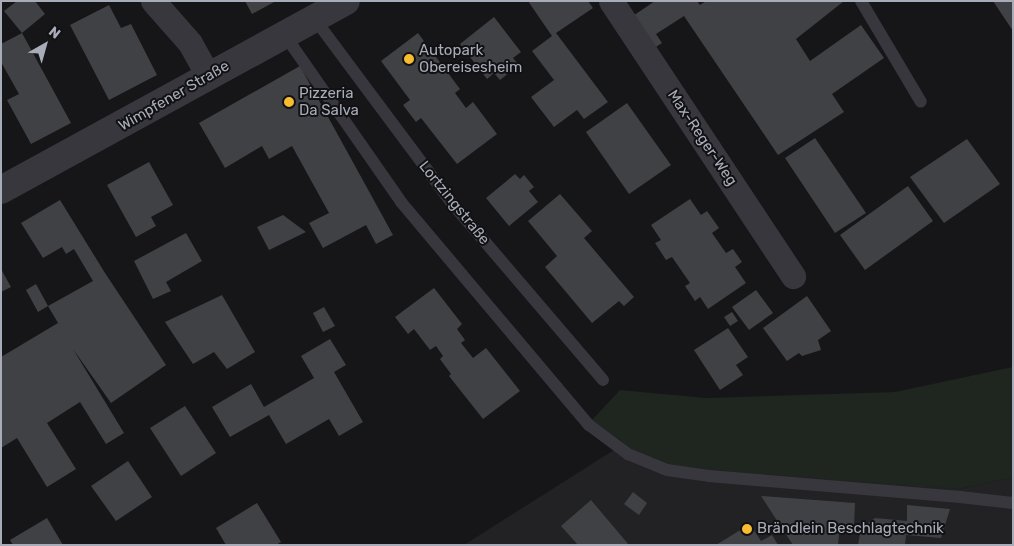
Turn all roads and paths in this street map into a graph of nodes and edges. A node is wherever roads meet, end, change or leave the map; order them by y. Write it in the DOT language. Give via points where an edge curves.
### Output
graph roads {
  1 [pos="153,1"];
  2 [pos="346,1"];
  3 [pos="611,1"];
  4 [pos="861,1"];
  5 [pos="314,18"];
  6 [pos="284,34"];
  7 [pos="208,76"];
  8 [pos="921,102"];
  9 [pos="1,190"];
  10 [pos="793,276"];
  11 [pos="603,380"];
  12 [pos="1013,504"];
  1 -- 7 [label="street" via="190,43"];
  2 -- 5 [label="street, Wimpfener Straße"];
  3 -- 10 [label="street, Max-Reger-Weg"];
  4 -- 8 [label="lane"];
  5 -- 6 [label="street, Wimpfener Straße"];
  5 -- 11 [label="lane, Lortzingstraße" via="451,202"];
  6 -- 7 [label="street, Wimpfener Straße"];
  6 -- 12 [label="lane" via="401,202 589,426 628,454 667,470 709,476 960,496"];
  7 -- 9 [label="street, Wimpfener Straße"];
}
